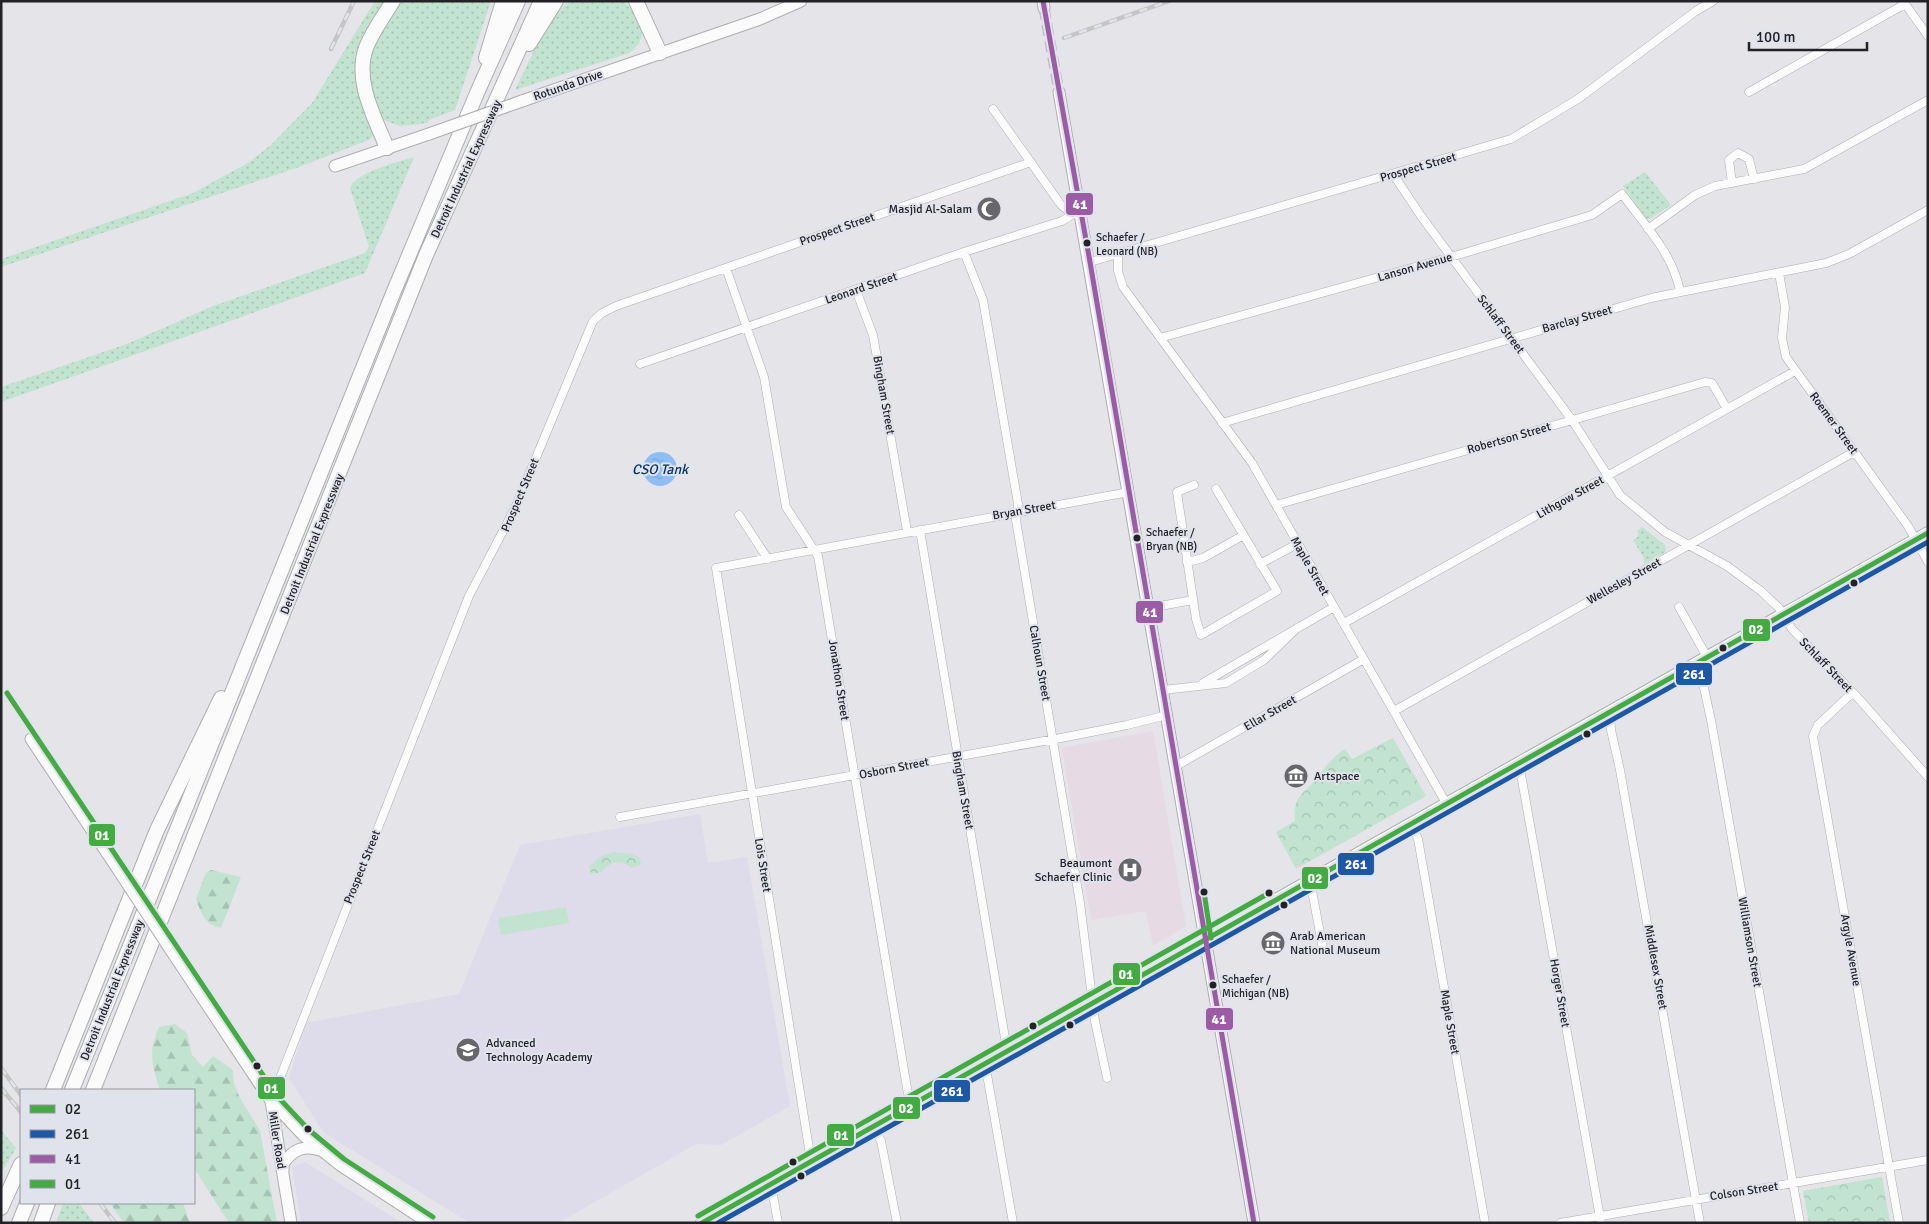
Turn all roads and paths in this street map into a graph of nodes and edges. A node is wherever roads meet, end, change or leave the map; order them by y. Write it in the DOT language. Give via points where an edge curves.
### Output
graph roads {
  1 [pos="393,1"];
  2 [pos="503,1"];
  3 [pos="518,1"];
  4 [pos="541,1"];
  5 [pos="556,1"];
  6 [pos="636,1"];
  7 [pos="801,1"];
  8 [pos="1713,1"];
  9 [pos="1904,2"];
  10 [pos="1928,36"];
  11 [pos="660,53"];
  12 [pos="513,67"];
  13 [pos="1059,92"];
  14 [pos="1749,92"];
  15 [pos="476,93"];
  16 [pos="1928,100"];
  17 [pos="993,109"];
  18 [pos="387,148"];
  19 [pos="1031,162"];
  20 [pos="335,166"];
  21 [pos="1393,174"];
  22 [pos="1754,179"];
  23 [pos="1732,183"];
  24 [pos="1080,210"];
  25 [pos="1928,210"];
  26 [pos="1648,229"];
  27 [pos="964,252"];
  28 [pos="1118,254"];
  29 [pos="1451,257"];
  30 [pos="1090,262"];
  31 [pos="726,268"];
  32 [pos="1779,273"];
  33 [pos="856,290"];
  34 [pos="1680,291"];
  35 [pos="747,327"];
  36 [pos="1160,338"];
  37 [pos="1512,338"];
  38 [pos="640,364"];
  39 [pos="1795,371"];
  40 [pos="1727,409"];
  41 [pos="1572,420"];
  42 [pos="1222,422"];
  43 [pos="1854,452"];
  44 [pos="1607,477"];
  45 [pos="1194,485"];
  46 [pos="1216,489"];
  47 [pos="1129,492"];
  48 [pos="1276,505"];
  49 [pos="1017,512"];
  50 [pos="740,515"];
  51 [pos="920,530"];
  52 [pos="907,531"];
  53 [pos="1928,533"];
  54 [pos="1242,536"];
  55 [pos="1915,540"];
  56 [pos="1298,544"];
  57 [pos="1689,545"];
  58 [pos="816,550"];
  59 [pos="768,559"];
  60 [pos="1188,562"];
  61 [pos="1928,562"];
  62 [pos="1260,564"];
  63 [pos="1193,600"];
  64 [pos="1334,607"];
  65 [pos="1679,607"];
  66 [pos="1149,608"];
  67 [pos="1783,614"];
  68 [pos="1344,623"];
  69 [pos="251,645"];
  70 [pos="1707,657"];
  71 [pos="1364,658"];
  72 [pos="1694,664"];
  73 [pos="1163,690"];
  74 [pos="1852,693"];
  75 [pos="1394,711"];
  76 [pos="1610,712"];
  77 [pos="1167,715"];
  78 [pos="31,738"];
  79 [pos="1053,739"];
  80 [pos="956,756"];
  81 [pos="1519,763"];
  82 [pos="1176,766"];
  83 [pos="854,775"];
  84 [pos="1928,777"];
  85 [pos="751,794"];
  86 [pos="1446,803"];
  87 [pos="620,817"];
  88 [pos="1411,822"];
  89 [pos="1310,880"];
  90 [pos="1204,939"];
  91 [pos="1322,944"];
  92 [pos="1094,1002"];
  93 [pos="1007,1050"];
  94 [pos="985,1063"];
  95 [pos="1107,1078"];
  96 [pos="53,1089"];
  97 [pos="72,1089"];
  98 [pos="93,1089"];
  99 [pos="271,1101"];
  100 [pos="910,1106"];
  101 [pos="873,1126"];
  102 [pos="322,1150"];
  103 [pos="20,1160"];
  104 [pos="1928,1160"];
  105 [pos="811,1161"];
  106 [pos="20,1166"];
  107 [pos="1889,1167"];
  108 [pos="283,1177"];
  109 [pos="1793,1183"];
  110 [pos="771,1184"];
  111 [pos="1,1192"];
  112 [pos="1698,1199"];
  113 [pos="27,1204"];
  114 [pos="48,1204"];
  115 [pos="1,1208"];
  116 [pos="1600,1219"];
  117 [pos="19,1223"];
  118 [pos="41,1223"];
  119 [pos="291,1223"];
  120 [pos="429,1223"];
  121 [pos="702,1223"];
  122 [pos="778,1223"];
  123 [pos="897,1223"];
  124 [pos="1013,1223"];
  125 [pos="1254,1223"];
  126 [pos="1485,1223"];
  127 [pos="1560,1223"];
  128 [pos="1700,1223"];
  129 [pos="1800,1223"];
  130 [pos="1899,1223"];
  1 -- 18 [label="highway" via="369,41 361,65 366,95"];
  2 -- 15 [label="highway"];
  3 -- 15 [label="highway, Detroit Industrial Expressway"];
  4 -- 12 [label="highway, Detroit Industrial Expressway"];
  5 -- 12 [label="highway"];
  6 -- 11 [label="highway"];
  7 -- 11 [label="main road, Rotunda Drive" via="760,19"];
  8 -- 21 [label="street, Prospect Street" via="1578,100 1524,133"];
  9 -- 10 [label="street"];
  9 -- 14 [label="street"];
  11 -- 18 [label="main road, Rotunda Drive, bridge"];
  12 -- 98 [label="highway, Detroit Industrial Expressway" via="426,255"];
  13 -- 24 [label="main road"];
  15 -- 69 [label="highway, Detroit Industrial Expressway"];
  16 -- 22 [label="street" via="1804,169"];
  17 -- 19 [label="street"];
  18 -- 20 [label="main road, Rotunda Drive"];
  19 -- 24 [label="street" via="1060,205"];
  19 -- 31 [label="street, Prospect Street"];
  21 -- 28 [label="street, Prospect Street"];
  21 -- 29 [label="street, Schlaff Street"];
  22 -- 23 [label="street"];
  22 -- 23 [label="street" via="1749,159 1738,153 1728,160"];
  23 -- 26 [label="street" via="1701,191"];
  24 -- 27 [label="street, Leonard Street" via="1062,221"];
  24 -- 30 [label="main road"];
  25 -- 32 [label="street, Barclay Street" via="1849,254 1826,263"];
  26 -- 29 [label="street, Lanson Avenue" via="1622,194 1592,215"];
  26 -- 34 [label="street, Lanson Avenue" via="1674,267"];
  27 -- 33 [label="street, Leonard Street"];
  27 -- 49 [label="street, Calhoun Street" via="983,300"];
  28 -- 30 [label="street, Prospect Street"];
  28 -- 36 [label="street, Maple Street" via="1118,272 1123,287"];
  29 -- 36 [label="street, Lanson Avenue"];
  29 -- 37 [label="street, Schlaff Street"];
  30 -- 47 [label="main road"];
  31 -- 35 [label="street, Jonathon Street"];
  31 -- 99 [label="street, Prospect Street" via="616,306 594,321 514,508 469,596"];
  32 -- 34 [label="street, Barclay Street"];
  32 -- 39 [label="street, Roemer Street" via="1785,314 1782,345"];
  33 -- 35 [label="street, Leonard Street"];
  33 -- 52 [label="street, Bingham Street" via="873,335"];
  34 -- 37 [label="street, Barclay Street"];
  35 -- 38 [label="street, Leonard Street"];
  35 -- 58 [label="street, Jonathon Street" via="764,377 786,507"];
  36 -- 42 [label="street, Maple Street"];
  37 -- 41 [label="street, Schlaff Street"];
  37 -- 42 [label="street, Barclay Street"];
  39 -- 40 [label="street, Lithgow Street"];
  39 -- 43 [label="street, Roemer Street"];
  40 -- 41 [label="street, Robertson Street" via="1714,386 1707,381"];
  40 -- 44 [label="street, Lithgow Street"];
  41 -- 44 [label="street, Schlaff Street"];
  41 -- 48 [label="street, Robertson Street"];
  42 -- 48 [label="street, Maple Street"];
  43 -- 55 [label="street, Roemer Street"];
  43 -- 57 [label="street, Wellesley Street"];
  44 -- 57 [label="street, Schlaff Street" via="1620,495 1652,524"];
  44 -- 68 [label="street, Lithgow Street"];
  45 -- 60 [label="street" via="1177,492"];
  46 -- 54 [label="street"];
  47 -- 49 [label="street, Bryan Street"];
  47 -- 66 [label="main road"];
  48 -- 56 [label="street, Maple Street"];
  49 -- 51 [label="street, Bryan Street"];
  49 -- 79 [label="street, Calhoun Street"];
  50 -- 59 [label="street"];
  51 -- 52 [label="street, Bryan Street"];
  51 -- 80 [label="street, Bingham Street"];
  52 -- 58 [label="street"];
  53 -- 55 [label="main road"];
  54 -- 60 [label="street" via="1203,558"];
  54 -- 62 [label="street"];
  55 -- 61 [label="street, Roemer Street"];
  55 -- 67 [label="main road"];
  56 -- 62 [label="street"];
  56 -- 64 [label="street, Maple Street"];
  57 -- 67 [label="street, Schlaff Street" via="1739,573"];
  57 -- 75 [label="street, Wellesley Street"];
  58 -- 59 [label="street"];
  58 -- 83 [label="street, Jonathon Street"];
  59 -- 85 [label="street, Lois Street" via="716,568"];
  60 -- 63 [label="street"];
  62 -- 63 [label="street" via="1277,591 1201,635"];
  63 -- 66 [label="street"];
  64 -- 68 [label="street, Maple Street"];
  64 -- 73 [label="street" via="1202,684"];
  65 -- 70 [label="street"];
  66 -- 73 [label="main road"];
  67 -- 70 [label="main road"];
  67 -- 74 [label="street, Schlaff Street" via="1792,629"];
  68 -- 71 [label="street, Maple Street"];
  69 -- 96 [label="highway" via="230,679 157,830"];
  69 -- 97 [label="highway, Detroit Industrial Expressway"];
  70 -- 72 [label="main road"];
  71 -- 75 [label="street, Maple Street"];
  71 -- 82 [label="street, Ellar Street"];
  72 -- 76 [label="main road"];
  72 -- 109 [label="street, Williamson Street" via="1702,679 1711,720"];
  73 -- 77 [label="main road"];
  74 -- 84 [label="street, Schlaff Street"];
  74 -- 107 [label="street, Argyle Avenue" via="1818,725 1813,736"];
  75 -- 86 [label="street, Maple Street"];
  76 -- 81 [label="main road"];
  76 -- 112 [label="street, Middlesex Street"];
  77 -- 79 [label="street, Osborn Street"];
  77 -- 82 [label="main road"];
  78 -- 99 [label="main road, Miller Road, bridge"];
  79 -- 80 [label="street, Osborn Street"];
  79 -- 92 [label="street, Calhoun Street"];
  80 -- 83 [label="street, Osborn Street"];
  80 -- 93 [label="street, Bingham Street"];
  81 -- 86 [label="main road"];
  81 -- 116 [label="street, Horger Street"];
  82 -- 90 [label="main road"];
  83 -- 85 [label="street, Osborn Street"];
  83 -- 100 [label="street, Jonathon Street"];
  85 -- 87 [label="street, Osborn Street"];
  85 -- 105 [label="street, Lois Street"];
  86 -- 88 [label="main road"];
  88 -- 89 [label="main road"];
  88 -- 126 [label="street, Maple Street" via="1418,838"];
  89 -- 90 [label="main road"];
  89 -- 91 [label="street"];
  90 -- 92 [label="main road"];
  90 -- 125 [label="main road"];
  92 -- 93 [label="main road"];
  92 -- 95 [label="street, Calhoun Street"];
  93 -- 94 [label="main road"];
  94 -- 100 [label="main road"];
  94 -- 124 [label="street"];
  99 -- 102 [label="main road"];
  99 -- 108 [label="main road, Miller Road"];
  100 -- 101 [label="main road"];
  101 -- 105 [label="main road"];
  101 -- 123 [label="street" via="881,1141"];
  102 -- 108 [label="main road" via="305,1147 296,1150 283,1164"];
  102 -- 120 [label="main road"];
  103 -- 111 [label="highway"];
  104 -- 107 [label="street, Colson Street"];
  105 -- 110 [label="main road"];
  106 -- 115 [label="highway"];
  107 -- 109 [label="street, Colson Street"];
  107 -- 130 [label="street, Argyle Avenue"];
  108 -- 119 [label="main road, Miller Road"];
  109 -- 112 [label="street, Colson Street"];
  109 -- 129 [label="street, Williamson Street"];
  110 -- 121 [label="main road"];
  110 -- 122 [label="street"];
  112 -- 116 [label="street, Colson Street"];
  112 -- 128 [label="street, Middlesex Street"];
  113 -- 117 [label="highway"];
  114 -- 118 [label="highway"];
  116 -- 127 [label="street, Colson Street"];
}
